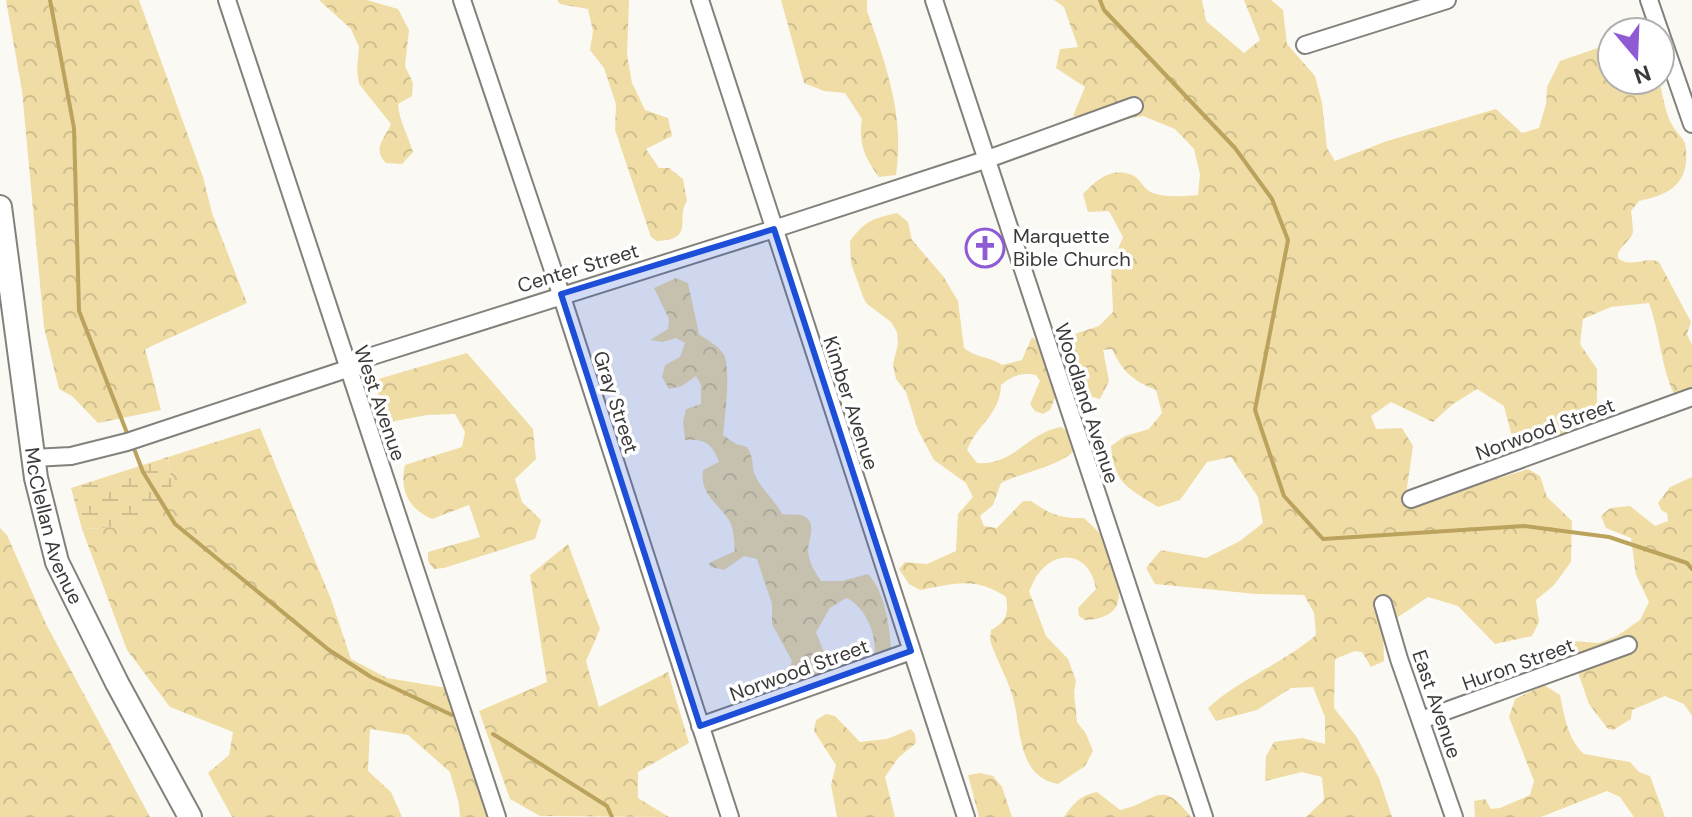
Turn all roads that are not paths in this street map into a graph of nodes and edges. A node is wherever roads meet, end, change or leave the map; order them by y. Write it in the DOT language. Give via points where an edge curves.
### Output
graph roads {
  1 [pos="227,0"];
  2 [pos="462,0"];
  3 [pos="700,0"];
  4 [pos="934,0"];
  5 [pos="1447,0"];
  6 [pos="1305,45"];
  7 [pos="1676,78"];
  8 [pos="1134,106"];
  9 [pos="1692,124"];
  10 [pos="985,160"];
  11 [pos="0,207"];
  12 [pos="774,229"];
  13 [pos="561,294"];
  14 [pos="347,369"];
  15 [pos="1692,397"];
  16 [pos="33,458"];
  17 [pos="1411,499"];
  18 [pos="1383,604"];
  19 [pos="1628,645"];
  20 [pos="911,651"];
  21 [pos="1421,720"];
  22 [pos="700,726"];
  23 [pos="190,817"];
  24 [pos="497,817"];
  25 [pos="730,817"];
  26 [pos="966,817"];
  27 [pos="1204,817"];
  28 [pos="1454,817"];
  1 -- 14 [label="street, West Avenue"];
  2 -- 13 [label="street, Gray Street"];
  3 -- 12 [label="street, Kimber Avenue"];
  4 -- 10 [label="street, Woodland Avenue"];
  5 -- 6 [label="street"];
  7 -- 9 [label="street"];
  8 -- 10 [label="street, Center Street"];
  10 -- 12 [label="street, Center Street"];
  10 -- 27 [label="street, Woodland Avenue"];
  11 -- 16 [label="main road, McClellan Avenue"];
  12 -- 13 [label="street, Center Street"];
  12 -- 20 [label="street, Kimber Avenue"];
  13 -- 14 [label="street, Center Street" via="369,357"];
  13 -- 22 [label="street, Gray Street"];
  14 -- 16 [label="street, Center Street" via="127,442 71,456"];
  14 -- 24 [label="street, West Avenue"];
  15 -- 17 [label="street, Norwood Street"];
  16 -- 23 [label="main road, McClellan Avenue" via="57,562"];
  18 -- 21 [label="street, East Avenue"];
  19 -- 21 [label="street, Huron Street"];
  20 -- 22 [label="street, Norwood Street"];
  20 -- 26 [label="street, Kimber Avenue"];
  21 -- 28 [label="street, East Avenue"];
  22 -- 25 [label="street, Gray Street"];
}
